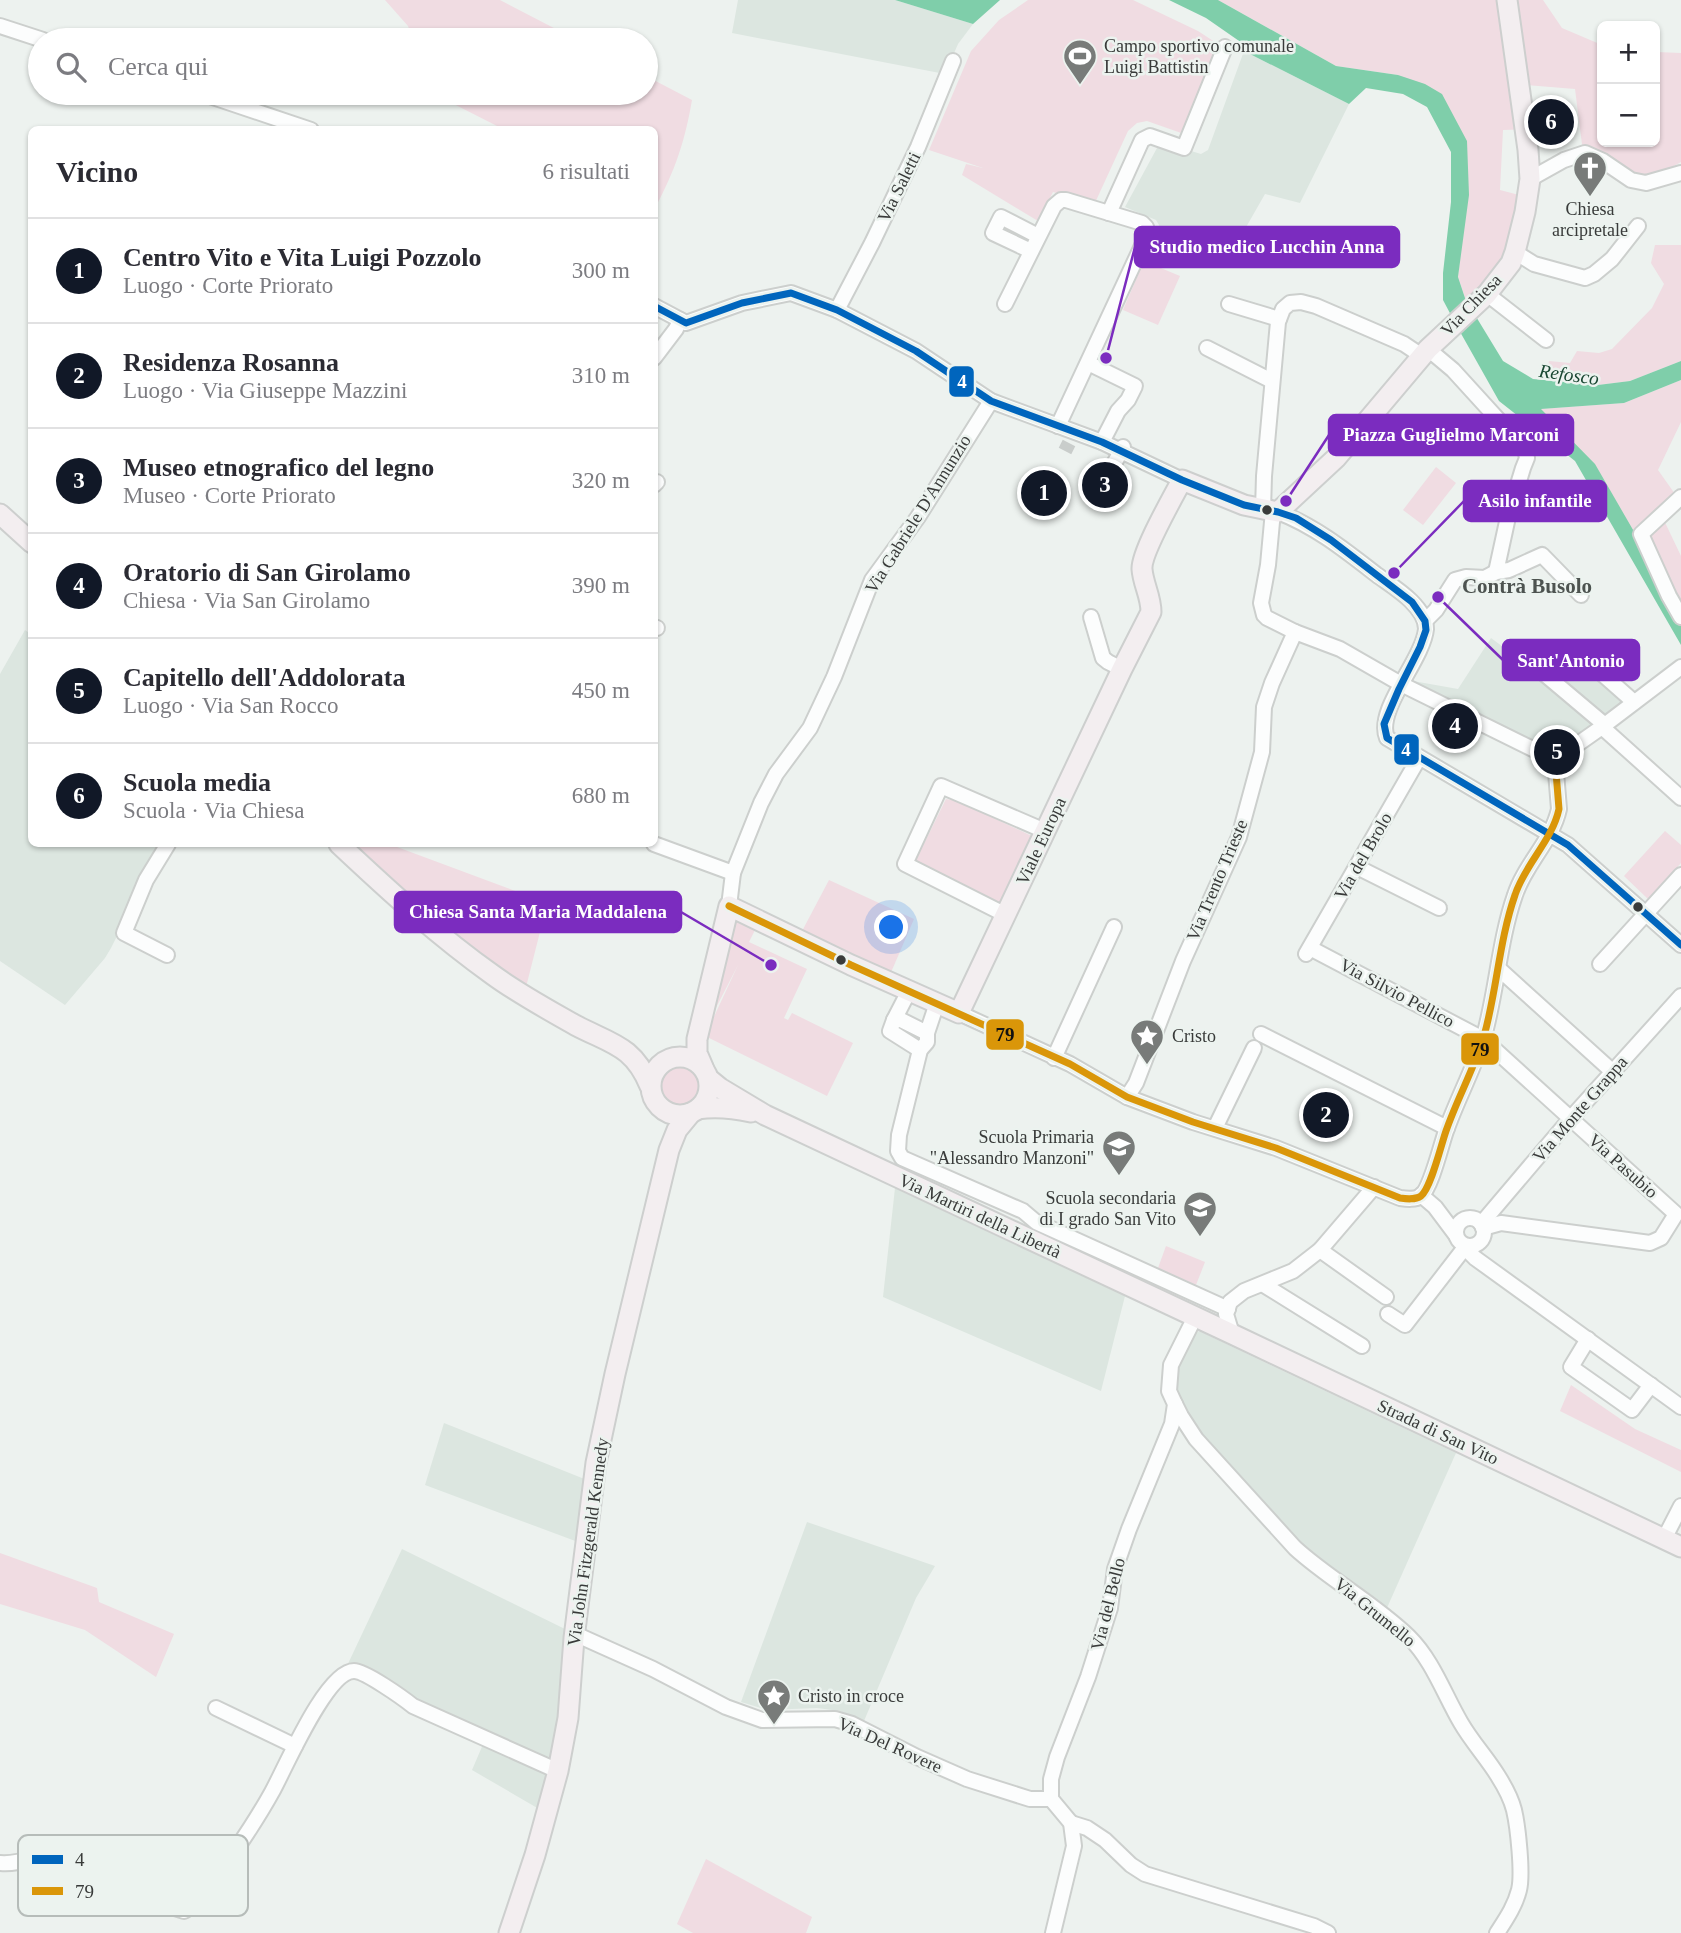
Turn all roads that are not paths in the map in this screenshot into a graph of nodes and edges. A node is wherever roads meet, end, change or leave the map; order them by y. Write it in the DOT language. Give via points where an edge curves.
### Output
graph roads {
  1 [pos="1507,0"];
  2 [pos="0,26"];
  3 [pos="28,35"];
  4 [pos="1226,47"];
  5 [pos="953,61"];
  6 [pos="237,105"];
  7 [pos="300,126"];
  8 [pos="1681,173"];
  9 [pos="1530,179"];
  10 [pos="1109,212"];
  11 [pos="1638,226"];
  12 [pos="1038,236"];
  13 [pos="1031,251"];
  14 [pos="1515,252"];
  15 [pos="1487,294"];
  16 [pos="1005,304"];
  17 [pos="1229,304"];
  18 [pos="658,308"];
  19 [pos="836,310"];
  20 [pos="1279,319"];
  21 [pos="683,321"];
  22 [pos="1546,340"];
  23 [pos="1207,348"];
  24 [pos="658,353"];
  25 [pos="1425,353"];
  26 [pos="1088,363"];
  27 [pos="1272,381"];
  28 [pos="990,401"];
  29 [pos="1058,426"];
  30 [pos="1102,442"];
  31 [pos="1122,449"];
  32 [pos="1103,477"];
  33 [pos="1182,480"];
  34 [pos="1681,496"];
  35 [pos="1271,511"];
  36 [pos="0,514"];
  37 [pos="28,539"];
  38 [pos="1496,572"];
  39 [pos="1581,596"];
  40 [pos="1091,617"];
  41 [pos="1681,617"];
  42 [pos="1425,621"];
  43 [pos="1295,632"];
  44 [pos="1582,656"];
  45 [pos="1535,666"];
  46 [pos="1681,667"];
  47 [pos="1122,669"];
  48 [pos="1401,684"];
  49 [pos="1634,702"];
  50 [pos="1604,726"];
  51 [pos="1419,758"];
  52 [pos="1555,760"];
  53 [pos="1681,799"];
  54 [pos="1045,831"];
  55 [pos="1550,835"];
  56 [pos="658,845"];
  57 [pos="166,847"];
  58 [pos="342,847"];
  59 [pos="1357,867"];
  60 [pos="733,873"];
  61 [pos="1681,875"];
  62 [pos="729,906"];
  63 [pos="1439,908"];
  64 [pos="1646,914"];
  65 [pos="1006,915"];
  66 [pos="1114,927"];
  67 [pos="1681,945"];
  68 [pos="1308,951"];
  69 [pos="167,955"];
  70 [pos="1600,964"];
  71 [pos="1499,969"];
  72 [pos="909,991"];
  73 [pos="1681,996"];
  74 [pos="937,1003"];
  75 [pos="959,1013"];
  76 [pos="702,1019"];
  77 [pos="894,1020"];
  78 [pos="927,1033"];
  79 [pos="1261,1034"];
  80 [pos="1483,1039"];
  81 [pos="618,1045"];
  82 [pos="1254,1048"];
  83 [pos="920,1050"];
  84 [pos="671,1058"];
  85 [pos="1054,1058"];
  86 [pos="1613,1072"];
  87 [pos="706,1073"];
  88 [pos="650,1086"];
  89 [pos="1128,1097"];
  90 [pos="663,1110"];
  91 [pos="694,1111"];
  92 [pos="765,1115"];
  93 [pos="1571,1118"];
  94 [pos="1215,1128"];
  95 [pos="1447,1128"];
  96 [pos="670,1150"];
  97 [pos="1374,1187"];
  98 [pos="1421,1195"];
  99 [pos="1435,1207"];
  100 [pos="1478,1223"];
  101 [pos="1456,1235"];
  102 [pos="1471,1245"];
  103 [pos="1320,1250"];
  104 [pos="1264,1284"];
  105 [pos="1386,1297"];
  106 [pos="1228,1309"];
  107 [pos="1388,1314"];
  108 [pos="1195,1317"];
  109 [pos="1232,1334"];
  110 [pos="1588,1339"];
  111 [pos="1362,1346"];
  112 [pos="1651,1385"];
  113 [pos="1175,1404"];
  114 [pos="1681,1407"];
  115 [pos="1681,1506"];
  116 [pos="1672,1543"];
  117 [pos="575,1634"];
  118 [pos="216,1708"];
  119 [pos="295,1746"];
  120 [pos="558,1771"];
  121 [pos="1051,1799"];
  122 [pos="1071,1823"];
  123 [pos="246,1835"];
  124 [pos="0,1863"];
  125 [pos="18,1863"];
  126 [pos="509,1933"];
  127 [pos="1053,1933"];
  128 [pos="1328,1933"];
  129 [pos="1497,1933"];
  1 -- 9 [label="main road, Via Chiesa"];
  2 -- 3 [label="street"];
  4 -- 10 [label="street" via="1184,148 1150,136 1142,140"];
  5 -- 19 [label="street, Via Saletti" via="918,147"];
  6 -- 7 [label="street"];
  8 -- 9 [label="street" via="1646,183 1631,180 1584,153"];
  9 -- 14 [label="main road, Via Chiesa"];
  10 -- 12 [label="street" via="1061,200"];
  10 -- 26 [label="street" via="1142,223 1148,233"];
  11 -- 14 [label="street" via="1612,258 1585,278 1534,264"];
  12 -- 13 [label="street"];
  12 -- 13 [label="street" via="1001,218 993,233"];
  13 -- 16 [label="street"];
  14 -- 15 [label="main road, Via Chiesa"];
  15 -- 22 [label="street"];
  15 -- 25 [label="main road, Via Chiesa"];
  17 -- 20 [label="street"];
  18 -- 21 [label="street"];
  19 -- 21 [label="street" via="791,293"];
  19 -- 28 [label="street" via="916,351"];
  20 -- 25 [label="street" via="1290,303 1301,302"];
  20 -- 27 [label="street"];
  21 -- 24 [label="street"];
  23 -- 27 [label="street"];
  25 -- 35 [label="main road, Via Chiesa" via="1336,458"];
  25 -- 38 [label="street" via="1453,370 1525,449 1527,458"];
  26 -- 29 [label="street"];
  26 -- 30 [label="street" via="1135,386"];
  27 -- 35 [label="street"];
  28 -- 29 [label="street"];
  28 -- 60 [label="street, Via Gabriele D'Annunzio" via="918,517 872,580 810,728 776,774"];
  29 -- 30 [label="street"];
  30 -- 31 [label="street"];
  31 -- 32 [label="street" via="1106,479"];
  31 -- 33 [label="street"];
  33 -- 35 [label="main road"];
  33 -- 47 [label="main road, Viale Europa" via="1141,567 1151,612"];
  34 -- 41 [label="street" via="1641,534"];
  35 -- 42 [label="street" via="1296,518 1331,540 1412,602"];
  35 -- 43 [label="street" via="1261,603 1267,618"];
  36 -- 37 [label="main road"];
  38 -- 39 [label="street" via="1542,555"];
  38 -- 42 [label="street" via="1485,578 1455,580"];
  40 -- 47 [label="street" via="1103,658"];
  42 -- 48 [label="street" via="1420,647"];
  43 -- 48 [label="street" via="1340,649"];
  43 -- 89 [label="street, Via Trento Trieste" via="1264,707 1262,752 1239,837"];
  44 -- 49 [label="street"];
  45 -- 50 [label="street"];
  46 -- 49 [label="street"];
  47 -- 54 [label="main road, Viale Europa"];
  48 -- 51 [label="street" via="1384,730 1391,742"];
  48 -- 52 [label="street"];
  49 -- 50 [label="street"];
  50 -- 52 [label="street"];
  50 -- 53 [label="street"];
  51 -- 55 [label="street"];
  51 -- 59 [label="street, Via del Brolo"];
  52 -- 55 [label="street" via="1559,809"];
  54 -- 65 [label="main road, Viale Europa"];
  54 -- 65 [label="street" via="941,786 905,864"];
  55 -- 64 [label="street" via="1585,858"];
  55 -- 71 [label="street" via="1516,892"];
  56 -- 60 [label="street"];
  57 -- 69 [label="street" via="146,880 124,933"];
  58 -- 81 [label="main road" via="415,914 494,976"];
  59 -- 63 [label="street"];
  59 -- 68 [label="street, Via del Brolo"];
  60 -- 62 [label="street, Via Gabriele D'Annunzio"];
  61 -- 64 [label="street"];
  62 -- 72 [label="main road"];
  62 -- 76 [label="main road, Via Gabriele D'Annunzio"];
  64 -- 67 [label="street"];
  64 -- 70 [label="street"];
  65 -- 75 [label="main road, Viale Europa"];
  66 -- 85 [label="street"];
  68 -- 80 [label="street, Via Silvio Pellico"];
  71 -- 80 [label="street"];
  71 -- 86 [label="street"];
  72 -- 74 [label="main road"];
  72 -- 77 [label="street"];
  73 -- 86 [label="street, Via Monte Grappa"];
  74 -- 75 [label="main road"];
  74 -- 78 [label="street"];
  75 -- 85 [label="street"];
  76 -- 84 [label="main road, Via Gabriele D'Annunzio"];
  76 -- 87 [label="main road, Via Gabriele D'Annunzio" via="697,1046"];
  77 -- 78 [label="street"];
  77 -- 83 [label="street" via="890,1031"];
  78 -- 83 [label="street"];
  79 -- 95 [label="street"];
  80 -- 93 [label="street, Via Pasubio"];
  80 -- 95 [label="street"];
  81 -- 84 [label="main road"];
  81 -- 88 [label="main road" via="637,1061"];
  82 -- 94 [label="street"];
  83 -- 106 [label="street" via="899,1135 902,1158"];
  84 -- 87 [label="main road" via="695,1060"];
  84 -- 88 [label="main road" via="656,1068"];
  85 -- 89 [label="street"];
  86 -- 93 [label="street, Via Monte Grappa"];
  87 -- 91 [label="main road" via="708,1096"];
  87 -- 92 [label="main road, Via Martiri della Libertà" via="720,1088"];
  88 -- 90 [label="main road"];
  89 -- 94 [label="street"];
  90 -- 91 [label="main road" via="677,1115"];
  90 -- 96 [label="main road, Via John Fitzgerald Kennedy"];
  91 -- 92 [label="main road, Via Martiri della Libertà" via="737,1108"];
  91 -- 96 [label="main road, Via John Fitzgerald Kennedy" via="677,1130"];
  92 -- 108 [label="main road, Via Martiri della Libertà"];
  93 -- 100 [label="street, Via Monte Grappa"];
  93 -- 100 [label="street, Via Pasubio" via="1676,1214 1661,1238 1650,1243"];
  94 -- 97 [label="street"];
  95 -- 98 [label="street"];
  96 -- 117 [label="main road, Via John Fitzgerald Kennedy" via="596,1464"];
  97 -- 98 [label="street" via="1400,1198"];
  97 -- 103 [label="street"];
  98 -- 99 [label="street"];
  99 -- 100 [label="street"];
  99 -- 101 [label="street"];
  100 -- 101 [label="street" via="1460,1222"];
  100 -- 102 [label="street" via="1483,1236"];
  101 -- 102 [label="street" via="1461,1244"];
  102 -- 107 [label="street" via="1405,1325"];
  102 -- 110 [label="street" via="1475,1258"];
  103 -- 104 [label="street" via="1293,1271"];
  103 -- 105 [label="street"];
  104 -- 106 [label="street" via="1244,1292"];
  104 -- 111 [label="street"];
  106 -- 109 [label="street"];
  108 -- 109 [label="main road, Strada di San Vito"];
  108 -- 113 [label="street, Via del Bello" via="1171,1365 1169,1391"];
  109 -- 116 [label="main road, Strada di San Vito"];
  110 -- 112 [label="street"];
  110 -- 112 [label="street" via="1571,1367 1632,1410"];
  112 -- 114 [label="street"];
  113 -- 121 [label="street, Via del Bello" via="1172,1424 1115,1569 1110,1608 1057,1758"];
  113 -- 129 [label="street, Via Grumello" via="1196,1439 1295,1548 1376,1608 1418,1647 1434,1669 1514,1811 1520,1888"];
  115 -- 116 [label="street"];
  117 -- 120 [label="main road, Via John Fitzgerald Kennedy"];
  117 -- 121 [label="street, Via Del Rovere" via="762,1720 835,1718 967,1779 1030,1799"];
  118 -- 119 [label="street"];
  119 -- 120 [label="street" via="338,1679 357,1670 413,1706"];
  119 -- 123 [label="street"];
  120 -- 126 [label="main road, Via John Fitzgerald Kennedy"];
  121 -- 122 [label="street"];
  122 -- 127 [label="street" via="1074,1846"];
  122 -- 128 [label="street" via="1105,1840 1145,1874"];
  124 -- 125 [label="street"];
}
